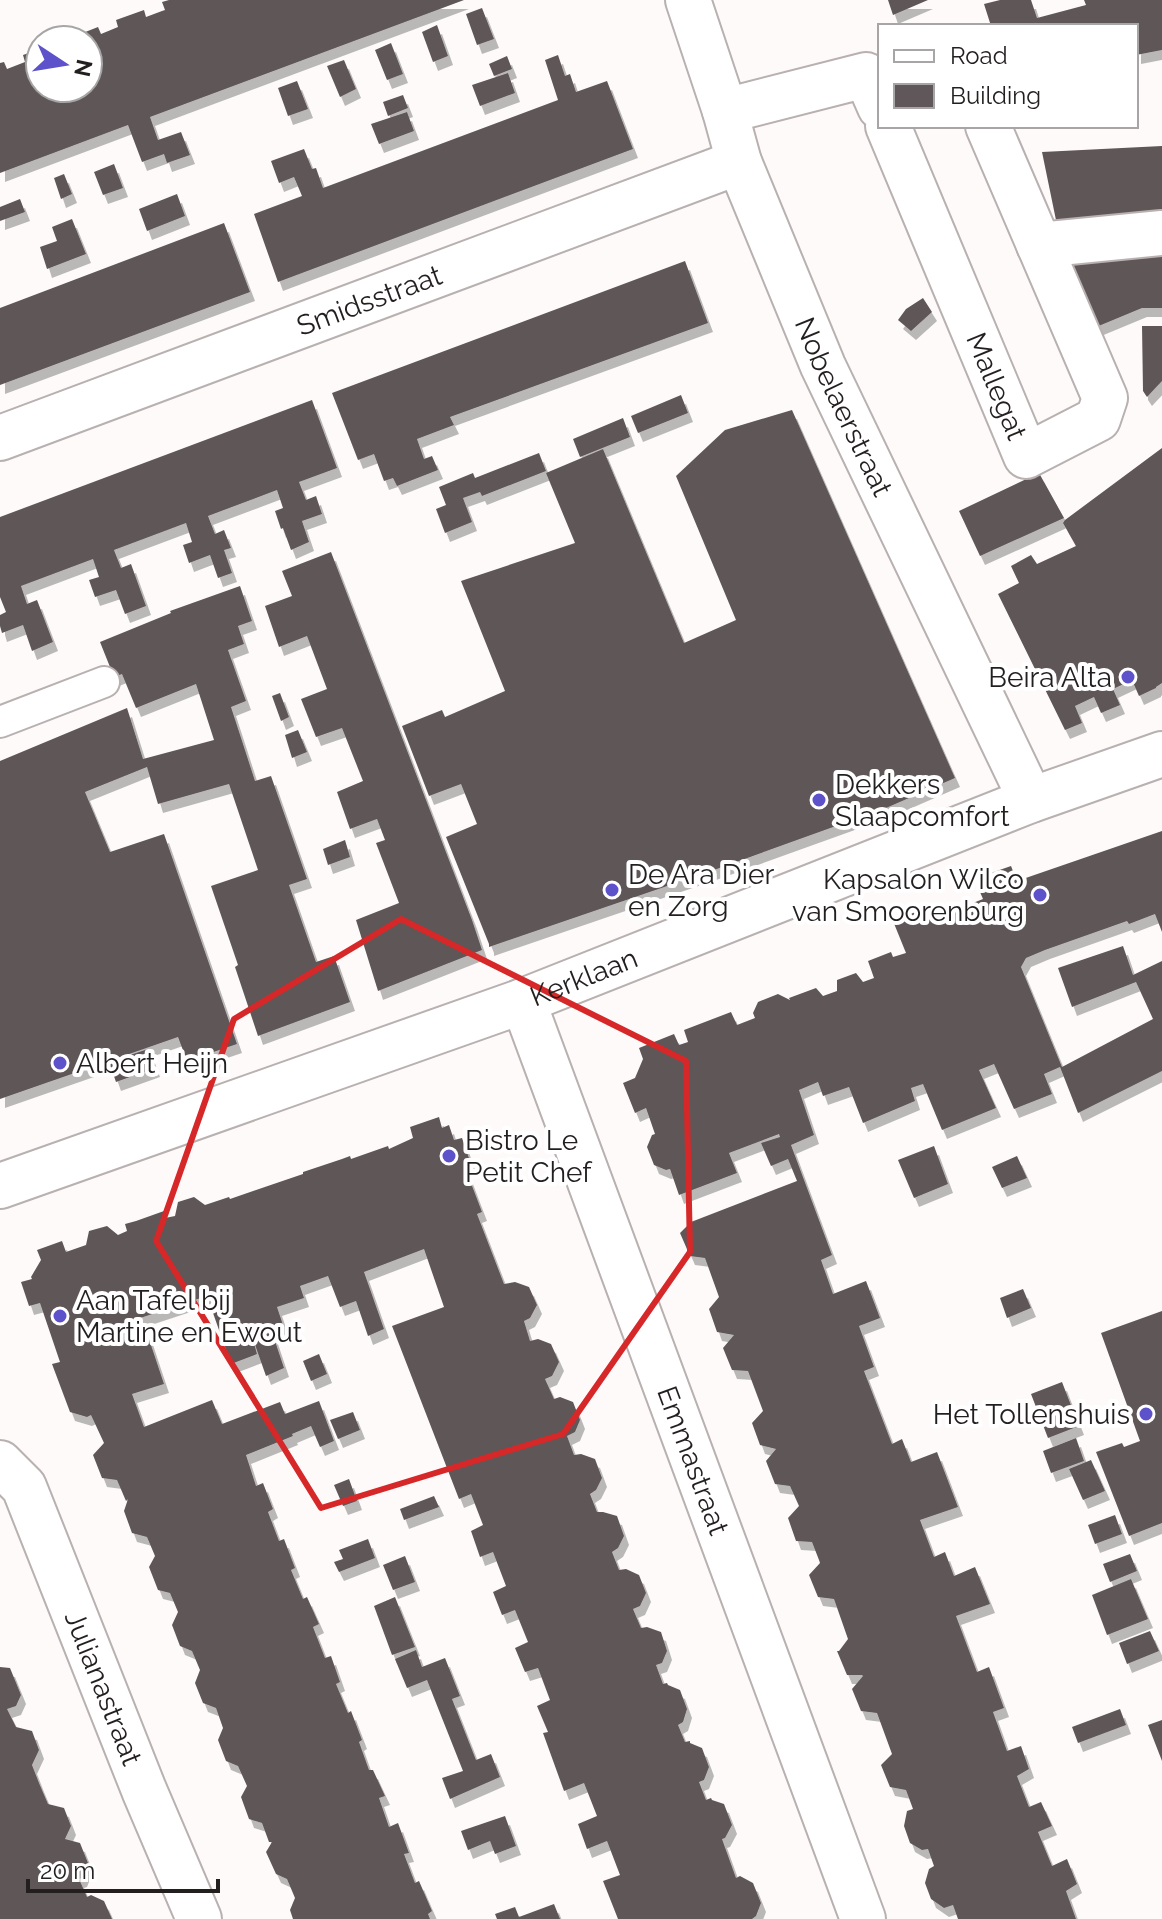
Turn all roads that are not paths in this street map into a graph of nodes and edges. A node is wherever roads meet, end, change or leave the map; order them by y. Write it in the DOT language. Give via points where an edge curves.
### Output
graph roads {
  1 [pos="688,0"];
  2 [pos="875,86"];
  3 [pos="725,111"];
  4 [pos="889,128"];
  5 [pos="989,128"];
  6 [pos="739,162"];
  7 [pos="1162,233"];
  8 [pos="1039,245"];
  9 [pos="0,438"];
  10 [pos="104,682"];
  11 [pos="0,722"];
  12 [pos="1162,754"];
  13 [pos="1031,800"];
  14 [pos="523,1001"];
  15 [pos="0,1186"];
  16 [pos="0,1463"];
  17 [pos="199,1919"];
  18 [pos="863,1919"];
  1 -- 3 [label="street, Nobelaerstraat"];
  2 -- 3 [label="street"];
  3 -- 6 [label="street, Nobelaerstraat"];
  4 -- 8 [label="street, Mallegat" via="1026,456 1098,419 1105,398"];
  5 -- 8 [label="street, Mallegat"];
  6 -- 9 [label="street, Smidsstraat"];
  6 -- 13 [label="street, Nobelaerstraat" via="823,366"];
  7 -- 8 [label="street"];
  10 -- 11 [label="lane"];
  12 -- 13 [label="street, Kerklaan"];
  13 -- 14 [label="street, Kerklaan"];
  14 -- 15 [label="street, Kerklaan"];
  14 -- 18 [label="street, Emmastraat"];
  16 -- 17 [label="street, Julianastraat" via="24,1487"];
}
